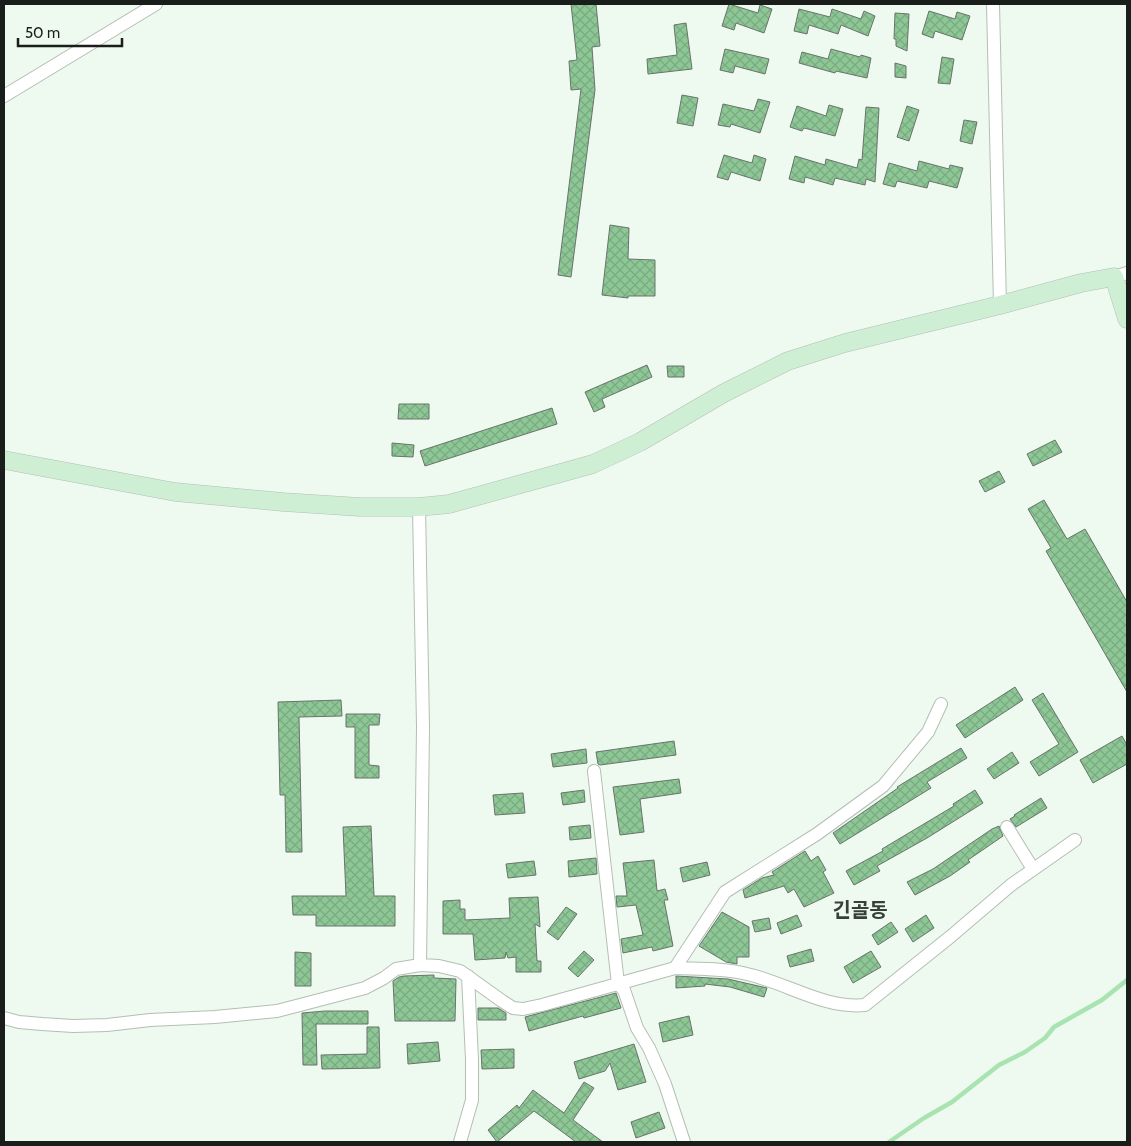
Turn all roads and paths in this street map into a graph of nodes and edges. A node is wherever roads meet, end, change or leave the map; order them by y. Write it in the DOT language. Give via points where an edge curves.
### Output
graph roads {
  1 [pos="156,4"];
  2 [pos="993,4"];
  3 [pos="4,96"];
  4 [pos="1120,275"];
  5 [pos="1000,306"];
  6 [pos="1127,319"];
  7 [pos="4,460"];
  8 [pos="418,507"];
  9 [pos="941,704"];
  10 [pos="594,771"];
  11 [pos="1007,827"];
  12 [pos="1075,840"];
  13 [pos="1033,869"];
  14 [pos="420,965"];
  15 [pos="675,968"];
  16 [pos="468,976"];
  17 [pos="618,984"];
  18 [pos="4,1018"];
  19 [pos="460,1142"];
  20 [pos="684,1142"];
  1 -- 3 [label="street"];
  2 -- 5 [label="street"];
  4 -- 5 [label="main road"];
  4 -- 6 [label="main road"];
  5 -- 8 [label="main road" via="845,343 788,361 593,464 449,504"];
  7 -- 8 [label="main road" via="175,492 292,503"];
  8 -- 14 [label="street" via="423,727"];
  9 -- 15 [label="street" via="928,732 883,786 817,834 724,892"];
  10 -- 17 [label="street"];
  11 -- 13 [label="street"];
  12 -- 13 [label="street"];
  13 -- 15 [label="street" via="865,1005 851,1006 822,999 748,974"];
  14 -- 16 [label="street" via="439,966"];
  14 -- 18 [label="street" via="396,970 365,988 277,1011 73,1026"];
  15 -- 17 [label="street"];
  16 -- 17 [label="street" via="502,1002 523,1009"];
  16 -- 19 [label="street" via="472,1100"];
  17 -- 20 [label="street" via="624,990 637,1028 665,1084"];
}
